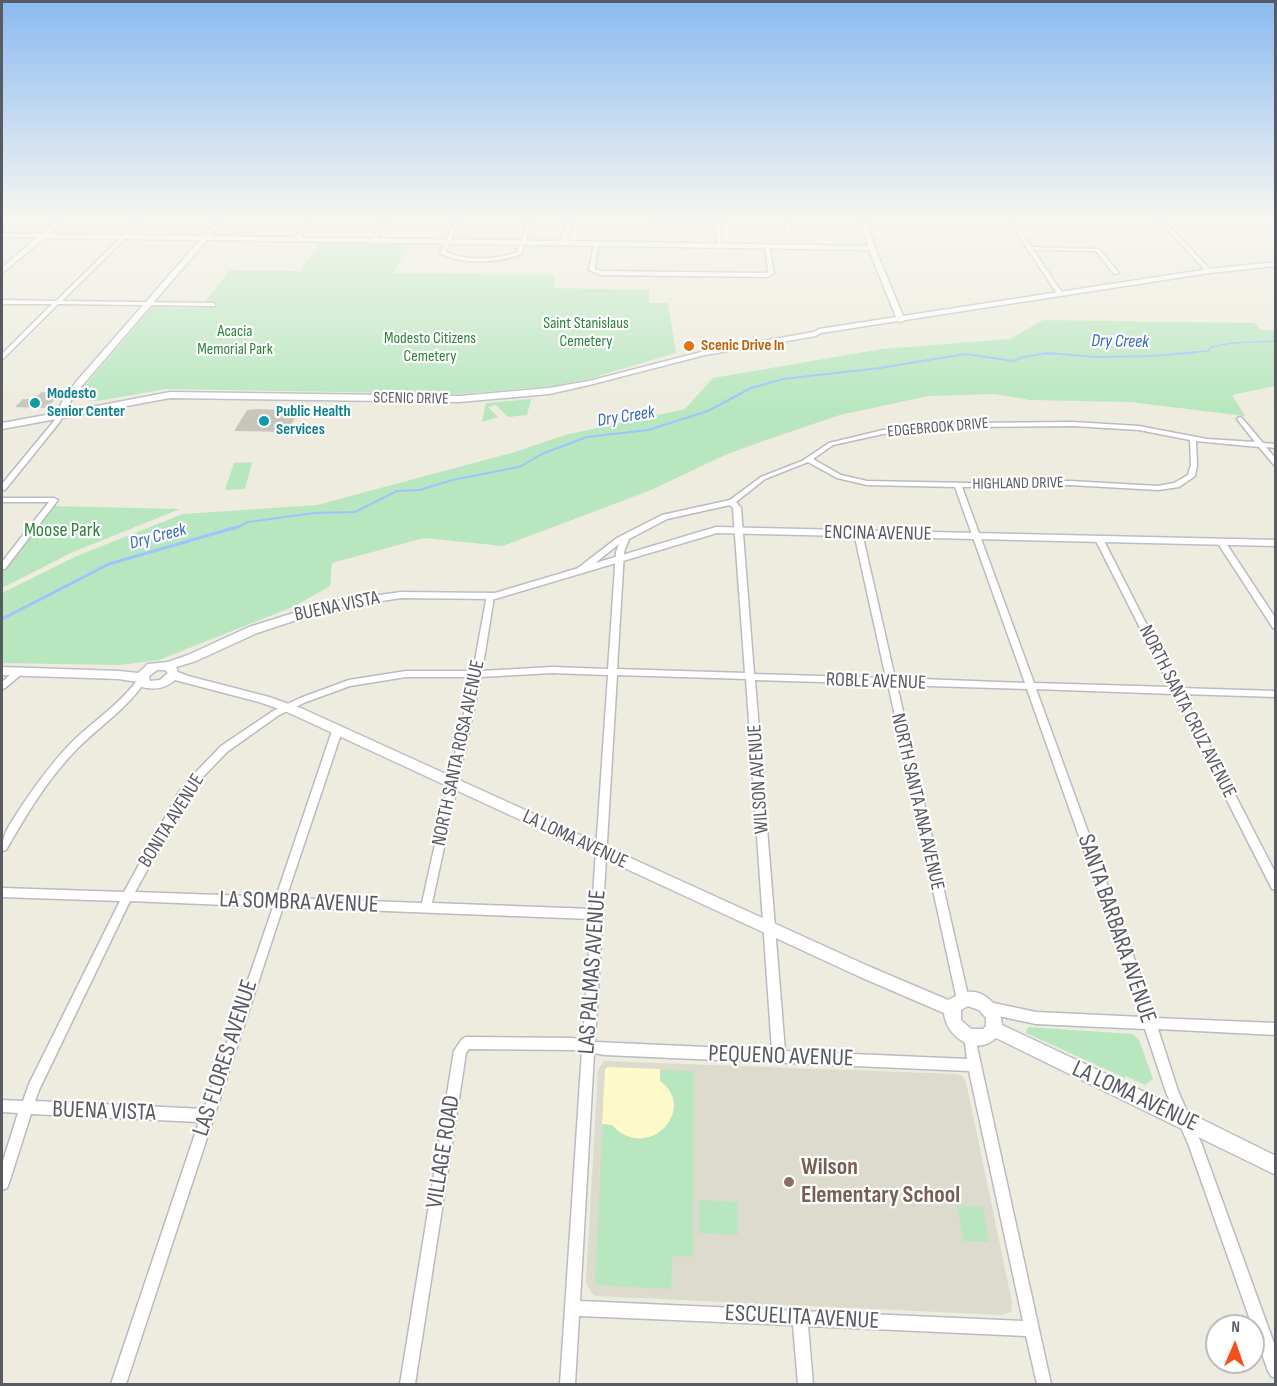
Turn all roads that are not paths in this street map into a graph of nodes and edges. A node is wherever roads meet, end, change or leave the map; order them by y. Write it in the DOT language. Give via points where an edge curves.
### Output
graph roads {
  1 [pos="81,280"];
  2 [pos="170,280"];
  3 [pos="885,280"];
  4 [pos="1050,280"];
  5 [pos="1153,280"];
  6 [pos="1060,294"];
  7 [pos="2,302"];
  8 [pos="57,303"];
  9 [pos="150,304"];
  10 [pos="213,305"];
  11 [pos="895,306"];
  12 [pos="988,306"];
  13 [pos="901,320"];
  14 [pos="2,357"];
  15 [pos="69,397"];
  16 [pos="124,402"];
  17 [pos="61,414"];
  18 [pos="1240,419"];
  19 [pos="2,426"];
  20 [pos="1193,439"];
  21 [pos="1261,446"];
  22 [pos="1275,446"];
  23 [pos="809,459"];
  24 [pos="1275,464"];
  25 [pos="958,485"];
  26 [pos="2,488"];
  27 [pos="2,500"];
  28 [pos="732,502"];
  29 [pos="738,530"];
  30 [pos="858,533"];
  31 [pos="977,536"];
  32 [pos="625,539"];
  33 [pos="1099,539"];
  34 [pos="1221,542"];
  35 [pos="1275,543"];
  36 [pos="619,559"];
  37 [pos="2,567"];
  38 [pos="581,570"];
  39 [pos="490,597"];
  40 [pos="1275,626"];
  41 [pos="2,671"];
  42 [pos="20,671"];
  43 [pos="171,671"];
  44 [pos="612,672"];
  45 [pos="477,674"];
  46 [pos="752,678"];
  47 [pos="149,679"];
  48 [pos="890,682"];
  49 [pos="193,684"];
  50 [pos="2,686"];
  51 [pos="1031,687"];
  52 [pos="1177,692"];
  53 [pos="1275,694"];
  54 [pos="289,707"];
  55 [pos="337,731"];
  56 [pos="452,784"];
  57 [pos="2,847"];
  58 [pos="601,852"];
  59 [pos="1275,886"];
  60 [pos="2,892"];
  61 [pos="126,897"];
  62 [pos="278,903"];
  63 [pos="426,908"];
  64 [pos="597,914"];
  65 [pos="770,928"];
  66 [pos="957,1004"];
  67 [pos="989,1008"];
  68 [pos="1148,1023"];
  69 [pos="994,1029"];
  70 [pos="1275,1029"];
  71 [pos="970,1037"];
  72 [pos="588,1047"];
  73 [pos="779,1057"];
  74 [pos="974,1065"];
  75 [pos="2,1106"];
  76 [pos="27,1109"];
  77 [pos="207,1116"];
  78 [pos="1183,1119"];
  79 [pos="1275,1166"];
  80 [pos="2,1183"];
  81 [pos="572,1308"];
  82 [pos="800,1318"];
  83 [pos="1032,1329"];
  84 [pos="1275,1371"];
  85 [pos="118,1384"];
  86 [pos="407,1384"];
  87 [pos="567,1384"];
  88 [pos="805,1384"];
  89 [pos="1044,1384"];
  1 -- 8 [label="street"];
  2 -- 9 [label="main road"];
  3 -- 11 [label="main road"];
  4 -- 6 [label="street"];
  5 -- 6 [label="main road, SCENIC DRIVE"];
  6 -- 12 [label="main road, SCENIC DRIVE"];
  7 -- 8 [label="street"];
  8 -- 9 [label="street"];
  8 -- 14 [label="street"];
  9 -- 10 [label="street"];
  9 -- 15 [label="main road"];
  11 -- 12 [label="main road" via="920,312"];
  11 -- 13 [label="main road"];
  12 -- 13 [label="main road, SCENIC DRIVE"];
  13 -- 16 [label="main road, SCENIC DRIVE" via="705,352 549,391 459,399 176,394"];
  15 -- 16 [label="main road" via="81,403"];
  15 -- 17 [label="main road"];
  16 -- 17 [label="main road, SCENIC DRIVE"];
  17 -- 19 [label="main road, SCENIC DRIVE"];
  17 -- 26 [label="street"];
  18 -- 21 [label="street"];
  20 -- 21 [label="street, EDGEBROOK DRIVE"];
  20 -- 23 [label="street, EDGEBROOK DRIVE" via="1098,425 963,425 851,438 831,444"];
  20 -- 25 [label="street, HIGHLAND DRIVE" via="1191,476 1169,487"];
  21 -- 22 [label="street, EDGEBROOK DRIVE"];
  21 -- 24 [label="street"];
  23 -- 25 [label="street, HIGHLAND DRIVE" via="839,477 859,482"];
  23 -- 28 [label="street, EDGEBROOK DRIVE" via="768,475"];
  25 -- 31 [label="street, SANTA BARBARA AVENUE"];
  27 -- 37 [label="street" via="54,500"];
  28 -- 29 [label="street, WILSON AVENUE" via="737,508"];
  28 -- 32 [label="street, EDGEBROOK DRIVE" via="665,517"];
  29 -- 30 [label="main road, ENCINA AVENUE"];
  29 -- 36 [label="main road, ENCINA AVENUE" via="710,532"];
  29 -- 46 [label="street, WILSON AVENUE"];
  30 -- 31 [label="main road, ENCINA AVENUE"];
  30 -- 48 [label="street, NORTH SANTA ANA AVENUE"];
  31 -- 33 [label="main road, ENCINA AVENUE"];
  31 -- 51 [label="street, SANTA BARBARA AVENUE"];
  32 -- 36 [label="street"];
  32 -- 38 [label="street, EDGEBROOK DRIVE"];
  33 -- 34 [label="main road, ENCINA AVENUE"];
  33 -- 52 [label="street, NORTH SANTA CRUZ AVENUE"];
  34 -- 35 [label="main road, ENCINA AVENUE"];
  34 -- 40 [label="street"];
  36 -- 38 [label="main road, ENCINA AVENUE"];
  36 -- 44 [label="street, LAS PALMAS AVENUE"];
  38 -- 39 [label="main road, ENCINA AVENUE"];
  39 -- 43 [label="main road, BUENA VISTA" via="429,594 338,604 231,639"];
  39 -- 45 [label="street, NORTH SANTA ROSA AVENUE"];
  41 -- 42 [label="main road, LA LOMA AVENUE"];
  42 -- 47 [label="main road, LA LOMA AVENUE"];
  42 -- 50 [label="street"];
  43 -- 47 [label="main road, BUENA VISTA"];
  43 -- 47 [label="main road" via="159,665"];
  43 -- 49 [label="main road, LA LOMA AVENUE"];
  44 -- 45 [label="street, ROBLE AVENUE"];
  44 -- 46 [label="street, ROBLE AVENUE"];
  44 -- 58 [label="street, LAS PALMAS AVENUE"];
  45 -- 54 [label="street, BONITA AVENUE" via="406,674 368,679 327,690"];
  45 -- 56 [label="street, NORTH SANTA ROSA AVENUE"];
  46 -- 48 [label="street, ROBLE AVENUE"];
  46 -- 65 [label="street, WILSON AVENUE"];
  47 -- 49 [label="main road, LA LOMA AVENUE"];
  47 -- 57 [label="street" via="67,754 26,807"];
  48 -- 51 [label="street, ROBLE AVENUE"];
  48 -- 66 [label="street, NORTH SANTA ANA AVENUE"];
  49 -- 54 [label="main road, LA LOMA AVENUE"];
  51 -- 52 [label="street, ROBLE AVENUE"];
  51 -- 68 [label="street, SANTA BARBARA AVENUE"];
  52 -- 53 [label="street, ROBLE AVENUE"];
  52 -- 59 [label="street, NORTH SANTA CRUZ AVENUE"];
  54 -- 55 [label="main road, LA LOMA AVENUE"];
  54 -- 61 [label="street, BONITA AVENUE" via="243,734 198,776"];
  55 -- 56 [label="main road, LA LOMA AVENUE"];
  55 -- 62 [label="street, LAS FLORES AVENUE"];
  56 -- 58 [label="main road, LA LOMA AVENUE"];
  56 -- 63 [label="street, NORTH SANTA ROSA AVENUE"];
  58 -- 64 [label="street, LAS PALMAS AVENUE"];
  58 -- 65 [label="main road, LA LOMA AVENUE"];
  60 -- 61 [label="street, LA SOMBRA AVENUE"];
  61 -- 62 [label="street, LA SOMBRA AVENUE"];
  61 -- 76 [label="street, BONITA AVENUE" via="33,1088"];
  62 -- 63 [label="street, LA SOMBRA AVENUE"];
  62 -- 77 [label="street, LAS FLORES AVENUE"];
  63 -- 64 [label="street, LA SOMBRA AVENUE"];
  64 -- 72 [label="street, LAS PALMAS AVENUE"];
  65 -- 66 [label="main road, LA LOMA AVENUE"];
  65 -- 73 [label="street, WILSON AVENUE"];
  66 -- 67 [label="main road" via="974,999"];
  66 -- 71 [label="main road" via="954,1023"];
  67 -- 68 [label="street" via="1036,1018"];
  67 -- 69 [label="main road"];
  68 -- 70 [label="street"];
  68 -- 78 [label="street, SANTA BARBARA AVENUE"];
  69 -- 71 [label="main road" via="982,1038"];
  69 -- 78 [label="main road, LA LOMA AVENUE"];
  71 -- 74 [label="street"];
  72 -- 73 [label="street, PEQUENO AVENUE"];
  72 -- 81 [label="street, LAS PALMAS AVENUE"];
  72 -- 86 [label="street, VILLAGE ROAD" via="473,1041 462,1047"];
  73 -- 74 [label="street, PEQUENO AVENUE"];
  74 -- 83 [label="street"];
  75 -- 76 [label="street, BUENA VISTA"];
  76 -- 77 [label="street, BUENA VISTA"];
  76 -- 80 [label="street, BONITA AVENUE"];
  77 -- 85 [label="street, LAS FLORES AVENUE"];
  78 -- 79 [label="main road, LA LOMA AVENUE"];
  78 -- 84 [label="street, SANTA BARBARA AVENUE"];
  81 -- 82 [label="street, ESCUELITA AVENUE"];
  81 -- 87 [label="street, LAS PALMAS AVENUE"];
  82 -- 83 [label="street, ESCUELITA AVENUE"];
  82 -- 88 [label="street"];
  83 -- 89 [label="street"];
}
